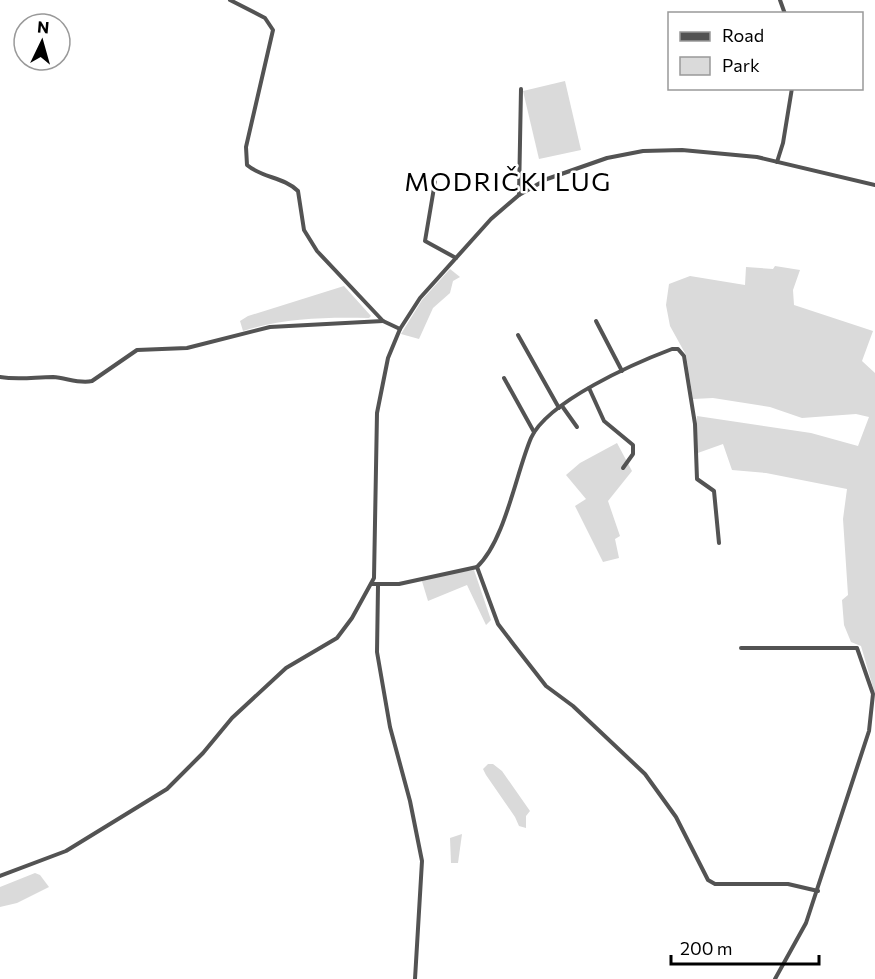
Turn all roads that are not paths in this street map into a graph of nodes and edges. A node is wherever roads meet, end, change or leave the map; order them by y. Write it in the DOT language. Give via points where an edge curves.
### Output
graph roads {
  1 [pos="230,0"];
  2 [pos="521,89"];
  3 [pos="792,90"];
  4 [pos="777,162"];
  5 [pos="435,182"];
  6 [pos="875,185"];
  7 [pos="519,195"];
  8 [pos="456,258"];
  9 [pos="383,321"];
  10 [pos="596,321"];
  11 [pos="400,329"];
  12 [pos="518,335"];
  13 [pos="622,371"];
  14 [pos="0,377"];
  15 [pos="504,378"];
  16 [pos="589,388"];
  17 [pos="560,407"];
  18 [pos="577,427"];
  19 [pos="534,432"];
  20 [pos="623,468"];
  21 [pos="719,543"];
  22 [pos="477,567"];
  23 [pos="372,584"];
  24 [pos="378,586"];
  25 [pos="741,648"];
  26 [pos="0,876"];
  27 [pos="818,891"];
  28 [pos="415,979"];
  29 [pos="775,979"];
  1 -- 9 [label="street" via="265,18 273,30 246,147 247,165 258,173 286,181 298,191 304,230 310,241"];
  2 -- 7 [label="street"];
  3 -- 4 [label="street"];
  4 -- 6 [label="street"];
  4 -- 7 [label="street" via="682,150 643,151 607,158 548,179"];
  5 -- 8 [label="street" via="425,241"];
  7 -- 8 [label="street"];
  8 -- 11 [label="street" via="420,298"];
  9 -- 11 [label="street"];
  9 -- 14 [label="street" via="270,327 187,348 137,350 86,382 53,377"];
  10 -- 13 [label="street"];
  11 -- 23 [label="street" via="388,358 377,413 376,560"];
  12 -- 17 [label="street"];
  13 -- 16 [label="street"];
  13 -- 21 [label="street" via="672,349 682,353 695,424 697,479 714,491"];
  15 -- 19 [label="street"];
  16 -- 17 [label="street"];
  16 -- 20 [label="street" via="604,421 634,447"];
  17 -- 18 [label="street"];
  17 -- 19 [label="street"];
  19 -- 22 [label="street" via="509,506 486,559"];
  22 -- 24 [label="street"];
  22 -- 27 [label="street" via="498,624 546,686 645,774 676,817 708,880 715,884 788,884"];
  23 -- 24 [label="street"];
  23 -- 26 [label="street" via="337,638 286,668 232,718 167,789 66,851"];
  24 -- 28 [label="street" via="377,652 390,727 422,861"];
  25 -- 27 [label="street" via="860,651 873,694 869,731"];
  27 -- 29 [label="street" via="806,923"];
}
